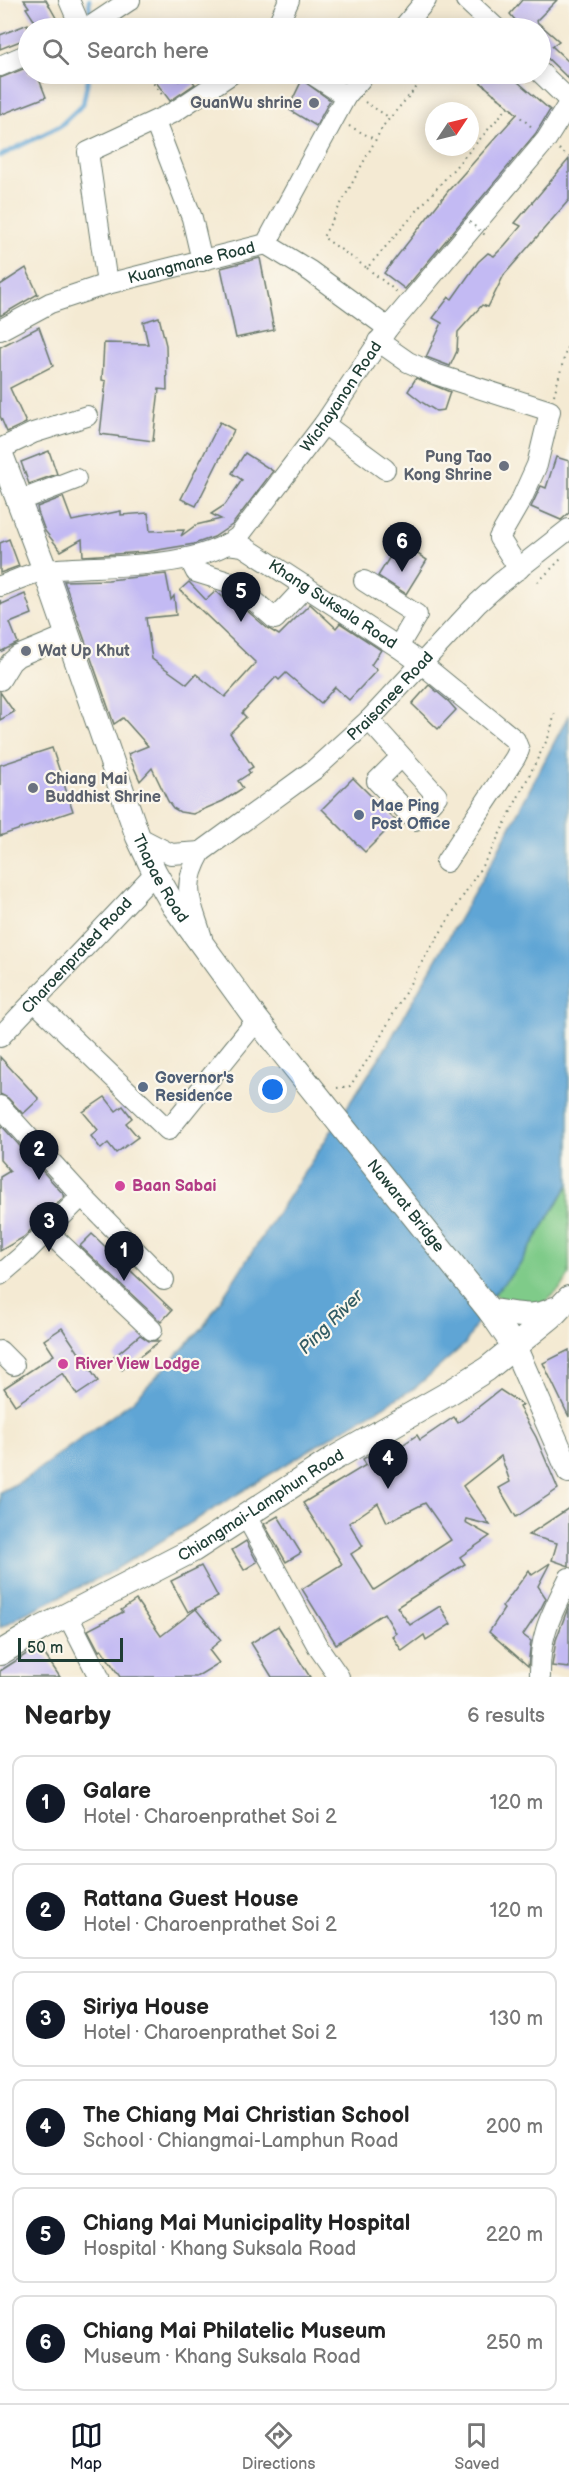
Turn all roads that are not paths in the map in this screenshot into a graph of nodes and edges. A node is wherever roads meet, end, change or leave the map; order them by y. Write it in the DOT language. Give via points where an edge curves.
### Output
graph roads {
  1 [pos="69,0"];
  2 [pos="130,0"];
  3 [pos="289,0"];
  4 [pos="426,0"];
  5 [pos="466,0"];
  6 [pos="77,18"];
  7 [pos="105,18"];
  8 [pos="281,18"];
  9 [pos="411,18"];
  10 [pos="485,18"];
  11 [pos="18,58"];
  12 [pos="0,66"];
  13 [pos="551,83"];
  14 [pos="216,84"];
  15 [pos="330,84"];
  16 [pos="356,84"];
  17 [pos="348,94"];
  18 [pos="569,102"];
  19 [pos="155,122"];
  20 [pos="266,244"];
  21 [pos="202,261"];
  22 [pos="107,284"];
  23 [pos="0,330"];
  24 [pos="383,334"];
  25 [pos="87,416"];
  26 [pos="324,424"];
  27 [pos="0,450"];
  28 [pos="385,468"];
  29 [pos="76,479"];
  30 [pos="19,501"];
  31 [pos="569,529"];
  32 [pos="238,541"];
  33 [pos="189,558"];
  34 [pos="519,568"];
  35 [pos="45,570"];
  36 [pos="364,581"];
  37 [pos="0,586"];
  38 [pos="306,586"];
  39 [pos="68,635"];
  40 [pos="398,647"];
  41 [pos="422,664"];
  42 [pos="0,680"];
  43 [pos="369,720"];
  44 [pos="401,757"];
  45 [pos="138,837"];
  46 [pos="201,852"];
  47 [pos="446,862"];
  48 [pos="155,873"];
  49 [pos="203,944"];
  50 [pos="34,1001"];
  51 [pos="257,1020"];
  52 [pos="0,1037"];
  53 [pos="317,1096"];
  54 [pos="0,1107"];
  55 [pos="82,1196"];
  56 [pos="47,1231"];
  57 [pos="0,1275"];
  58 [pos="164,1280"];
  59 [pos="568,1302"];
  60 [pos="490,1311"];
  61 [pos="152,1330"];
  62 [pos="514,1346"];
  63 [pos="0,1351"];
  64 [pos="14,1365"];
  65 [pos="569,1471"];
  66 [pos="246,1516"];
  67 [pos="569,1578"];
  68 [pos="68,1616"];
  69 [pos="0,1653"];
  70 [pos="99,1677"];
  71 [pos="339,1677"];
  72 [pos="540,1677"];
  1 -- 6 [label="street"];
  2 -- 7 [label="street"];
  3 -- 8 [label="street"];
  4 -- 9 [label="street"];
  5 -- 10 [label="street"];
  11 -- 12 [label="street"];
  13 -- 18 [label="street"];
  14 -- 19 [label="street"];
  15 -- 17 [label="street"];
  16 -- 17 [label="street, Kuangmane Road"];
  17 -- 20 [label="street, Kuangmane Road"];
  18 -- 24 [label="street, Wichayanon Road" via="546,140"];
  19 -- 21 [label="street" via="192,218"];
  19 -- 22 [label="street" via="88,152"];
  20 -- 21 [label="street, Kuangmane Road"];
  20 -- 24 [label="street" via="309,271"];
  21 -- 22 [label="street, Kuangmane Road"];
  22 -- 23 [label="street, Kuangmane Road" via="50,303"];
  24 -- 26 [label="street, Wichayanon Road"];
  24 -- 34 [label="street" via="408,362 550,411 537,465 499,538"];
  25 -- 27 [label="street" via="33,433"];
  26 -- 28 [label="street"];
  26 -- 32 [label="street, Wichayanon Road"];
  27 -- 30 [label="main road, Thapae Road"];
  29 -- 30 [label="street"];
  30 -- 35 [label="main road, Thapae Road"];
  31 -- 34 [label="street, Praisanee Road"];
  32 -- 33 [label="street"];
  32 -- 38 [label="street, Khang Suksala Road"];
  33 -- 35 [label="street"];
  33 -- 38 [label="street" via="196,572 235,584 275,619"];
  34 -- 41 [label="street, Praisanee Road" via="478,603"];
  35 -- 37 [label="street"];
  35 -- 39 [label="main road, Thapae Road"];
  36 -- 40 [label="street" via="417,615"];
  38 -- 40 [label="street, Khang Suksala Road"];
  39 -- 42 [label="street" via="18,656"];
  39 -- 45 [label="main road, Thapae Road"];
  40 -- 41 [label="street, Khang Suksala Road"];
  41 -- 43 [label="street, Praisanee Road"];
  41 -- 47 [label="street, Khang Suksala Road" via="515,740 519,750"];
  43 -- 44 [label="street"];
  43 -- 46 [label="street, Praisanee Road" via="283,795"];
  45 -- 46 [label="street" via="171,854"];
  45 -- 48 [label="main road, Thapae Road"];
  46 -- 49 [label="street" via="191,871 189,892"];
  48 -- 49 [label="main road, Thapae Road"];
  48 -- 50 [label="street, Charoenprated Road"];
  49 -- 51 [label="main road, Thapae Road"];
  50 -- 51 [label="street" via="168,1130"];
  50 -- 52 [label="street, Charoenprated Road"];
  51 -- 53 [label="main road, Thapae Road"];
  53 -- 60 [label="main road, Nawarat Bridge"];
  54 -- 55 [label="street"];
  55 -- 56 [label="street"];
  55 -- 58 [label="street"];
  56 -- 57 [label="street"];
  56 -- 61 [label="street"];
  59 -- 60 [label="main road" via="538,1316"];
  59 -- 62 [label="main road, Chiangmai-Lamphun Road"];
  60 -- 62 [label="main road, Nawarat Bridge"];
  62 -- 65 [label="main road, Nawarat Bridge"];
  62 -- 66 [label="main road, Chiangmai-Lamphun Road" via="487,1369 333,1459"];
  63 -- 64 [label="street"];
  66 -- 68 [label="main road, Chiangmai-Lamphun Road" via="193,1550"];
  66 -- 71 [label="street" via="318,1647"];
  67 -- 72 [label="street" via="545,1628"];
  68 -- 69 [label="main road, Chiangmai-Lamphun Road"];
  68 -- 70 [label="street"];
}
